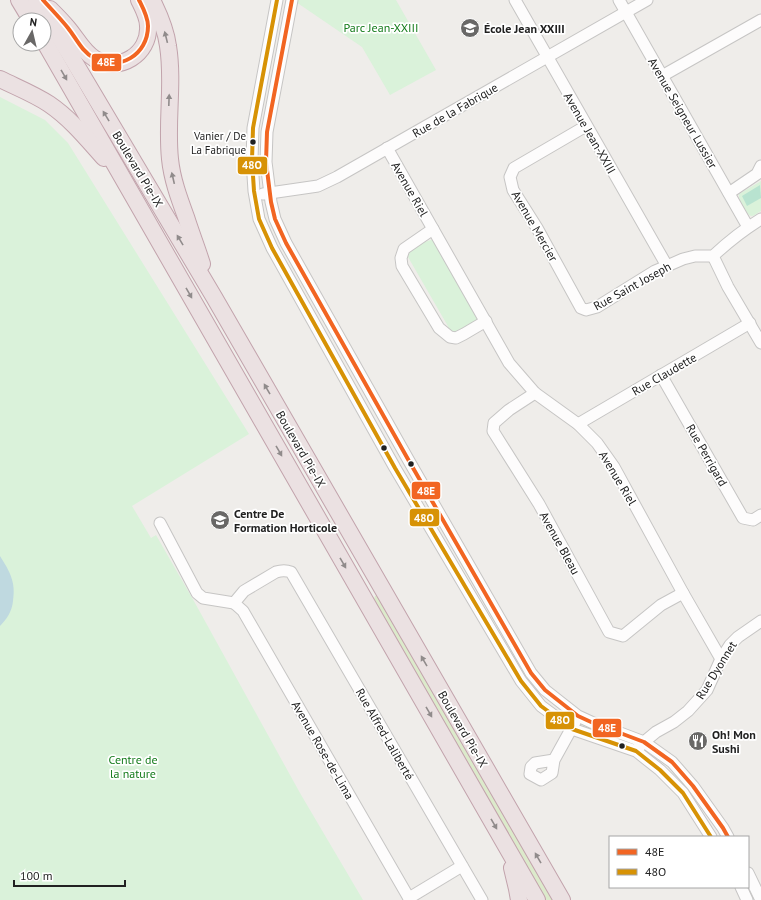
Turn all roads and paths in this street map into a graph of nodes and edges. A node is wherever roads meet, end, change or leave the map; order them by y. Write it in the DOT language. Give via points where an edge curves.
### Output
graph roads {
  1 [pos="19,0"];
  2 [pos="36,0"];
  3 [pos="43,0"];
  4 [pos="139,0"];
  5 [pos="152,0"];
  6 [pos="277,0"];
  7 [pos="292,0"];
  8 [pos="515,0"];
  9 [pos="619,0"];
  10 [pos="647,0"];
  11 [pos="26,12"];
  12 [pos="626,12"];
  13 [pos="761,20"];
  14 [pos="50,52"];
  15 [pos="547,57"];
  16 [pos="662,76"];
  17 [pos="0,80"];
  18 [pos="586,126"];
  19 [pos="387,148"];
  20 [pos="761,166"];
  21 [pos="125,182"];
  22 [pos="270,193"];
  23 [pos="729,193"];
  24 [pos="255,195"];
  25 [pos="761,219"];
  26 [pos="748,227"];
  27 [pos="433,229"];
  28 [pos="713,256"];
  29 [pos="667,266"];
  30 [pos="214,297"];
  31 [pos="586,310"];
  32 [pos="486,321"];
  33 [pos="750,323"];
  34 [pos="761,343"];
  35 [pos="662,375"];
  36 [pos="535,393"];
  37 [pos="578,424"];
  38 [pos="761,515"];
  39 [pos="160,523"];
  40 [pos="683,593"];
  41 [pos="234,603"];
  42 [pos="761,622"];
  43 [pos="721,659"];
  44 [pos="578,716"];
  45 [pos="572,729"];
  46 [pos="644,742"];
  47 [pos="636,751"];
  48 [pos="554,760"];
  49 [pos="710,836"];
  50 [pos="727,836"];
  51 [pos="504,842"];
  52 [pos="462,866"];
  53 [pos="749,875"];
  54 [pos="548,876"];
  55 [pos="741,888"];
  56 [pos="409,899"];
  57 [pos="482,900"];
  58 [pos="519,900"];
  59 [pos="537,900"];
  60 [pos="562,900"];
  61 [pos="573,900"];
  62 [pos="748,900"];
  63 [pos="761,900"];
  1 -- 11 [label="highway"];
  30 -- 2 [label="highway, Boulevard Pie-IX, one-way"];
  3 -- 4 [label="highway" via="90,56 111,63 130,59 145,44 148,24"];
  30 -- 5 [label="highway, one-way" via="171,168 168,136 169,54 164,28"];
  6 -- 24 [label="street" via="253,128"];
  7 -- 22 [label="street" via="268,132 266,162"];
  8 -- 15 [label="street, Avenue Jean-XXIII"];
  9 -- 12 [label="street, Avenue Seigneur Lussier"];
  10 -- 12 [label="street, Rue de la Fabrique"];
  12 -- 15 [label="street, Rue de la Fabrique"];
  12 -- 16 [label="street, Avenue Seigneur Lussier"];
  13 -- 16 [label="street"];
  14 -- 21 [label="highway, Boulevard Pie-IX, one-way"];
  15 -- 18 [label="street, Avenue Jean-XXIII"];
  15 -- 19 [label="street, Rue de la Fabrique"];
  16 -- 23 [label="street, Avenue Seigneur Lussier"];
  17 -- 21 [label="highway" via="42,100 61,113"];
  18 -- 29 [label="street, Avenue Jean-XXIII"];
  18 -- 31 [label="street, Avenue Mercier" via="514,168 510,177 513,190 581,308"];
  19 -- 22 [label="street, Rue de la Fabrique" via="318,186"];
  19 -- 27 [label="street, Avenue Riel"];
  20 -- 23 [label="street" via="757,174"];
  21 -- 51 [label="highway, Boulevard Pie-IX, one-way"];
  22 -- 24 [label="street, Rue de la Fabrique"];
  22 -- 44 [label="street" via="275,219 286,243 532,673 545,690"];
  23 -- 26 [label="street, Avenue Seigneur Lussier"];
  24 -- 45 [label="street" via="259,219 272,248 395,468 521,681 541,706"];
  25 -- 26 [label="street"];
  26 -- 28 [label="street" via="729,240"];
  27 -- 32 [label="street, Avenue Riel"];
  27 -- 32 [label="street, Avenue Riel" via="404,249 402,266 439,328 450,337 456,338"];
  28 -- 29 [label="street, Rue Saint Joseph" via="695,256"];
  28 -- 33 [label="street"];
  29 -- 31 [label="street, Rue Saint Joseph" via="597,307"];
  54 -- 30 [label="highway, Boulevard Pie-IX, one-way"];
  32 -- 36 [label="street, Avenue Riel" via="509,363"];
  33 -- 34 [label="street"];
  33 -- 35 [label="street, Rue Claudette"];
  35 -- 37 [label="street, Rue Claudette"];
  35 -- 38 [label="street, Rue Perrigard" via="743,518 753,520"];
  36 -- 37 [label="street, Avenue Riel"];
  36 -- 40 [label="street, Avenue Bleau" via="494,423 493,431 539,504 609,632 623,636 661,605"];
  37 -- 40 [label="street, Avenue Riel" via="597,443 614,467"];
  39 -- 41 [label="street" via="197,593 203,598"];
  40 -- 43 [label="street, Avenue Riel"];
  41 -- 52 [label="street, Rue Alfred-Laliberté" via="244,592 276,572 291,572"];
  41 -- 56 [label="street, Avenue Rose-de-Lima" via="243,611"];
  42 -- 43 [label="street, Rue Dyonnet" via="738,637"];
  43 -- 46 [label="street, Rue Dyonnet" via="707,690 700,698 681,716"];
  44 -- 45 [label="street"];
  44 -- 46 [label="street"];
  45 -- 47 [label="street"];
  45 -- 48 [label="street"];
  46 -- 47 [label="street, Rue Dyonnet"];
  46 -- 50 [label="street" via="672,762 694,786"];
  47 -- 49 [label="street" via="664,773 682,793"];
  51 -- 58 [label="highway"];
  51 -- 59 [label="highway, Boulevard Pie-IX"];
  52 -- 56 [label="street"];
  52 -- 57 [label="street, Rue Alfred-Laliberté"];
  53 -- 63 [label="street"];
  54 -- 60 [label="highway, Boulevard Pie-IX"];
  54 -- 61 [label="highway"];
  55 -- 62 [label="street"];
}
